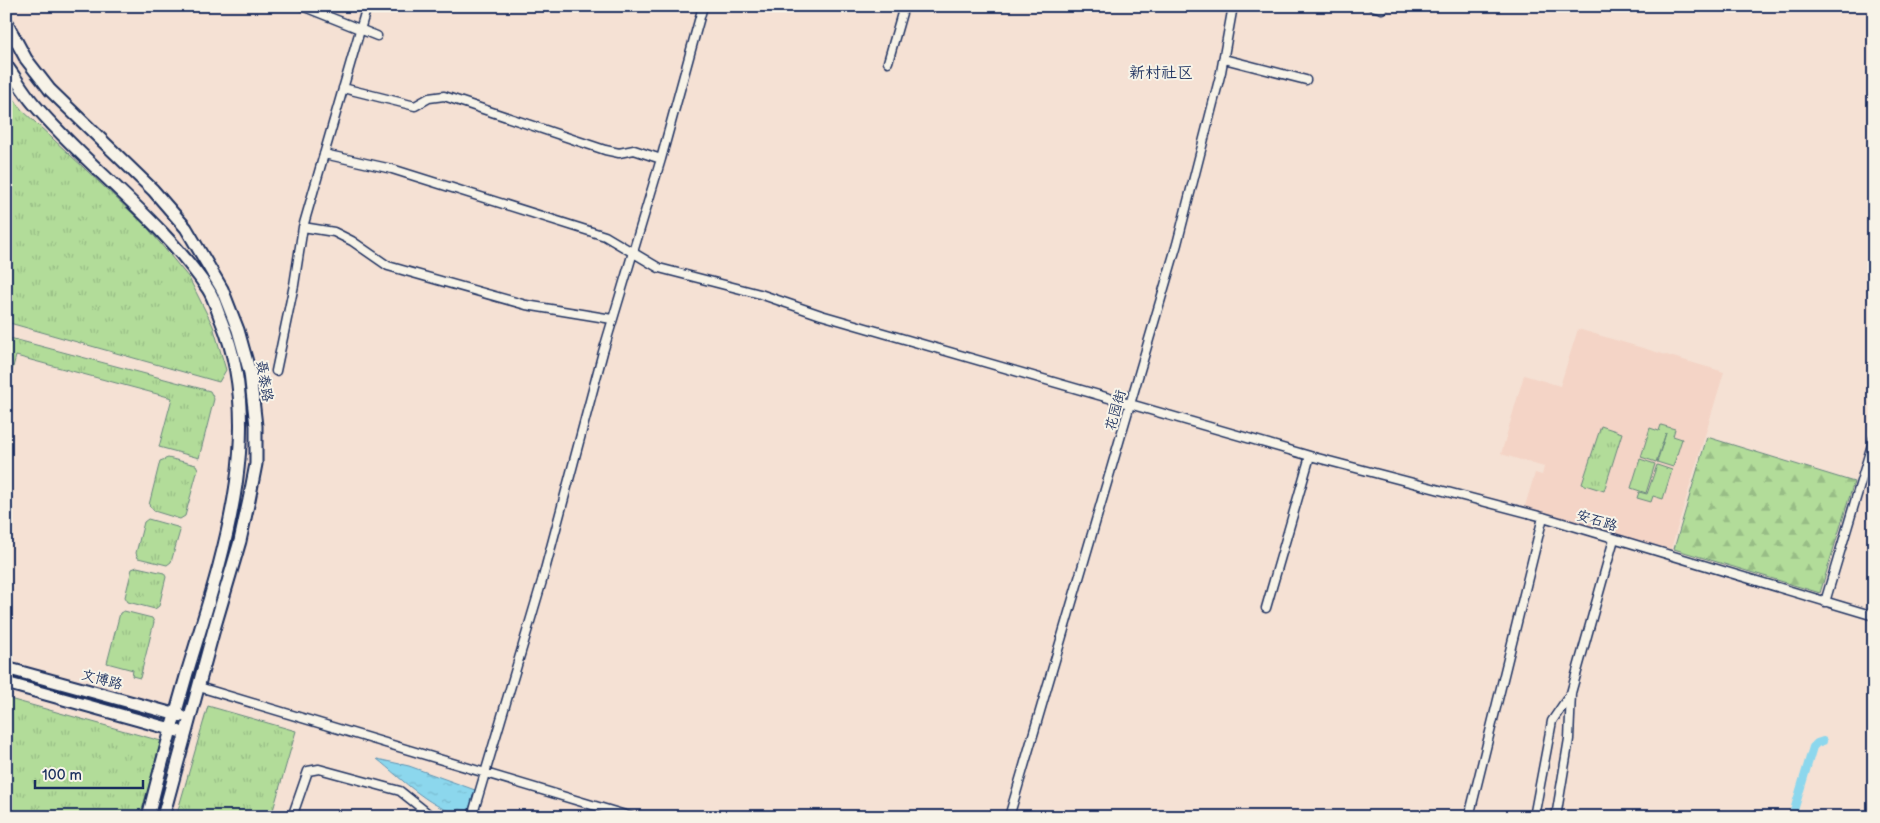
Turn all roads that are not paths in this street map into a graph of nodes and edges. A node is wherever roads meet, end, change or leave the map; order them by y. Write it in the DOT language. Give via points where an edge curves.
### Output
graph roads {
  1 [pos="302,6"];
  2 [pos="368,6"];
  3 [pos="702,6"];
  4 [pos="904,6"];
  5 [pos="1372,6"];
  6 [pos="1231,7"];
  7 [pos="1382,9"];
  8 [pos="6,11"];
  9 [pos="7,24"];
  10 [pos="360,29"];
  11 [pos="378,36"];
  12 [pos="1224,59"];
  13 [pos="888,62"];
  14 [pos="6,65"];
  15 [pos="1306,80"];
  16 [pos="343,88"];
  17 [pos="324,154"];
  18 [pos="660,159"];
  19 [pos="303,227"];
  20 [pos="632,253"];
  21 [pos="612,320"];
  22 [pos="276,371"];
  23 [pos="1130,404"];
  24 [pos="1874,438"];
  25 [pos="1310,456"];
  26 [pos="1543,516"];
  27 [pos="1614,539"];
  28 [pos="1825,602"];
  29 [pos="1266,608"];
  30 [pos="1874,616"];
  31 [pos="6,668"];
  32 [pos="6,683"];
  33 [pos="199,687"];
  34 [pos="1571,693"];
  35 [pos="175,714"];
  36 [pos="190,718"];
  37 [pos="171,729"];
  38 [pos="186,733"];
  39 [pos="484,772"];
  40 [pos="148,817"];
  41 [pos="164,817"];
  42 [pos="292,817"];
  43 [pos="438,817"];
  44 [pos="472,817"];
  45 [pos="632,817"];
  46 [pos="1009,817"];
  47 [pos="1469,817"];
  48 [pos="1534,817"];
  49 [pos="1556,817"];
  1 -- 10 [label="street"];
  2 -- 10 [label="street"];
  3 -- 18 [label="street"];
  4 -- 13 [label="street"];
  5 -- 7 [label="street"];
  6 -- 12 [label="street, 花园街"];
  8 -- 9 [label="main road, 聂泰路"];
  9 -- 33 [label="main road, 聂泰路" via="26,59 50,90 153,190 186,228 222,289 238,330 250,373 255,408 256,464 240,541"];
  10 -- 11 [label="street"];
  10 -- 16 [label="street"];
  12 -- 15 [label="street"];
  12 -- 23 [label="street, 花园街" via="1177,244"];
  14 -- 35 [label="main road, 聂泰路" via="32,102 166,237 209,291 228,336 238,378 241,418 236,487 215,579"];
  16 -- 17 [label="street"];
  16 -- 18 [label="street" via="415,106 429,98 444,96 605,150 619,153 634,150"];
  17 -- 19 [label="street"];
  17 -- 20 [label="street, 安石路" via="392,169 605,236"];
  18 -- 20 [label="street"];
  19 -- 21 [label="street" via="334,232 388,266 526,305"];
  19 -- 22 [label="street"];
  20 -- 21 [label="street"];
  20 -- 23 [label="street, 安石路" via="659,268 760,294"];
  21 -- 39 [label="street" via="542,581"];
  23 -- 25 [label="street, 安石路"];
  23 -- 46 [label="street, 花园街"];
  24 -- 28 [label="street"];
  25 -- 26 [label="street, 安石路"];
  25 -- 29 [label="street"];
  26 -- 27 [label="street, 安石路"];
  26 -- 47 [label="street"];
  27 -- 28 [label="street, 安石路"];
  27 -- 34 [label="street"];
  28 -- 30 [label="street, 安石路"];
  31 -- 35 [label="main road, 文博路"];
  32 -- 37 [label="main road"];
  33 -- 36 [label="main road, 聂泰路"];
  33 -- 39 [label="street"];
  34 -- 48 [label="street" via="1552,722"];
  34 -- 49 [label="street" via="1569,739"];
  35 -- 36 [label="main road, 文博路"];
  35 -- 37 [label="main road, 聂泰路"];
  36 -- 38 [label="main road, 聂泰路"];
  37 -- 38 [label="main road"];
  37 -- 40 [label="main road, 聂泰路"];
  38 -- 41 [label="main road, 聂泰路"];
  39 -- 44 [label="street"];
  39 -- 45 [label="street"];
  42 -- 43 [label="street" via="308,771 319,769 400,791 430,815"];
}
